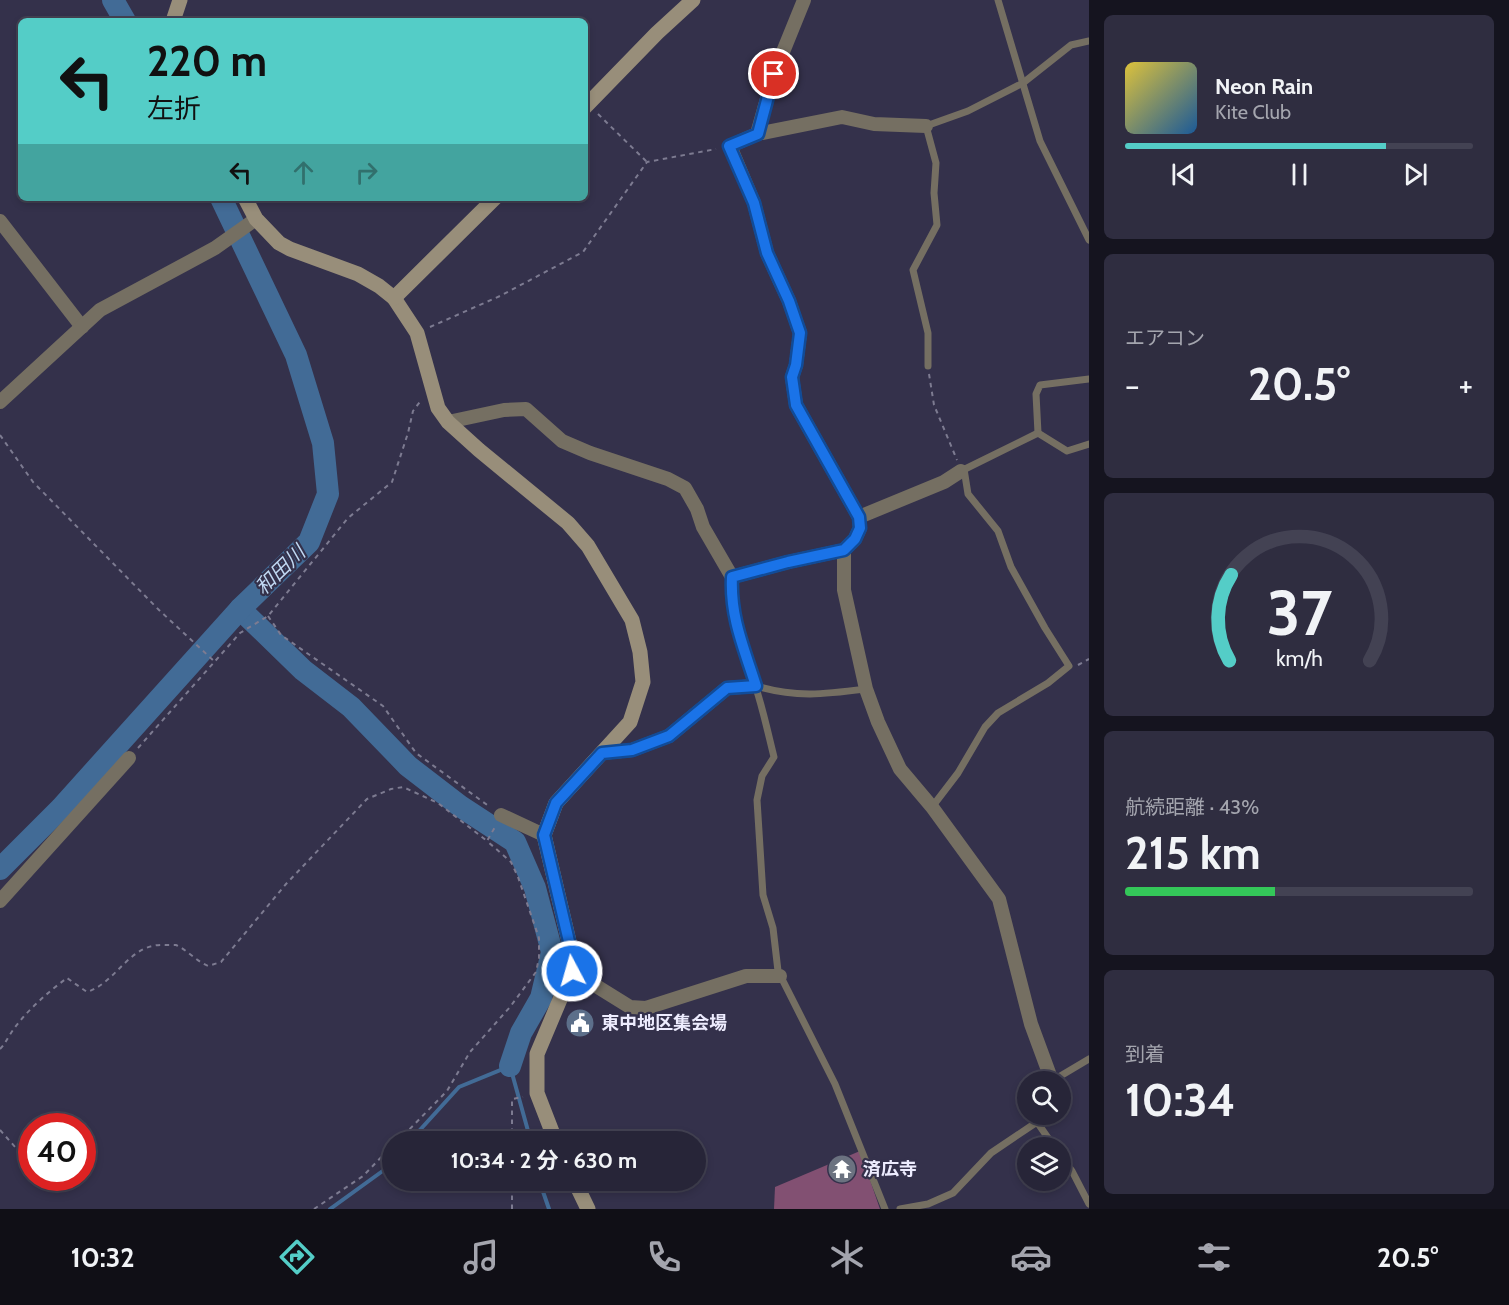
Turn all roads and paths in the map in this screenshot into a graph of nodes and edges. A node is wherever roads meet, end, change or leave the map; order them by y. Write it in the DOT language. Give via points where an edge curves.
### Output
graph roads {
  1 [pos="180,0"];
  2 [pos="693,0"];
  3 [pos="804,0"];
  4 [pos="998,0"];
  5 [pos="174,18"];
  6 [pos="1089,40"];
  7 [pos="1023,83"];
  8 [pos="588,103"];
  9 [pos="588,107"];
  10 [pos="926,126"];
  11 [pos="758,134"];
  12 [pos="729,146"];
  13 [pos="647,162"];
  14 [pos="246,201"];
  15 [pos="492,201"];
  16 [pos="0,221"];
  17 [pos="252,221"];
  18 [pos="1089,240"];
  19 [pos="394,298"];
  20 [pos="82,327"];
  21 [pos="417,333"];
  22 [pos="928,366"];
  23 [pos="1089,379"];
  24 [pos="431,387"];
  25 [pos="0,402"];
  26 [pos="448,422"];
  27 [pos="1038,433"];
  28 [pos="0,435"];
  29 [pos="1089,444"];
  30 [pos="963,470"];
  31 [pos="859,517"];
  32 [pos="844,550"];
  33 [pos="732,577"];
  34 [pos="268,616"];
  35 [pos="214,662"];
  36 [pos="756,686"];
  37 [pos="866,689"];
  38 [pos="602,753"];
  39 [pos="129,758"];
  40 [pos="932,807"];
  41 [pos="501,815"];
  42 [pos="544,835"];
  43 [pos="487,841"];
  44 [pos="0,901"];
  45 [pos="572,971"];
  46 [pos="780,976"];
  47 [pos="0,1049"];
  48 [pos="1089,1059"];
  49 [pos="1048,1071"];
  50 [pos="1069,1071"];
  51 [pos="537,1093"];
  52 [pos="1029,1125"];
  53 [pos="0,1130"];
  54 [pos="408,1131"];
  55 [pos="512,1131"];
  56 [pos="552,1131"];
  57 [pos="18,1150"];
  58 [pos="382,1156"];
  59 [pos="1071,1170"];
  60 [pos="512,1191"];
  61 [pos="579,1191"];
  62 [pos="1089,1204"];
  63 [pos="314,1209"];
  64 [pos="512,1209"];
  65 [pos="588,1209"];
  66 [pos="885,1209"];
  67 [pos="900,1209"];
  1 -- 5 [label="street"];
  2 -- 8 [label="street"];
  3 -- 11 [label="street" via="774,74"];
  4 -- 7 [label="lane"];
  6 -- 7 [label="lane" via="1071,45"];
  7 -- 10 [label="lane" via="968,111"];
  7 -- 18 [label="lane" via="1040,141"];
  9 -- 13 [label="path"];
  10 -- 11 [label="street" via="874,124 842,117"];
  10 -- 22 [label="lane" via="936,163 937,225 913,270 928,333"];
  11 -- 12 [label="street"];
  12 -- 13 [label="path"];
  12 -- 31 [label="street" via="754,203 767,253 800,333 792,377 796,405"];
  13 -- 21 [label="path" via="583,252 500,296"];
  14 -- 17 [label="street"];
  15 -- 19 [label="street"];
  16 -- 20 [label="street"];
  17 -- 19 [label="street" via="290,249 357,274"];
  17 -- 20 [label="street" via="215,248 100,310"];
  19 -- 21 [label="street"];
  20 -- 25 [label="street"];
  21 -- 24 [label="street"];
  22 -- 30 [label="path" via="934,405"];
  23 -- 27 [label="lane" via="1040,385 1036,394"];
  24 -- 26 [label="street"];
  24 -- 34 [label="path" via="414,411 392,482 348,518"];
  26 -- 33 [label="street" via="526,409 562,441 685,488"];
  26 -- 38 [label="street" via="568,524 588,546 632,620 643,682 630,722"];
  27 -- 29 [label="lane" via="1067,451"];
  27 -- 30 [label="lane"];
  28 -- 35 [label="path" via="33,482"];
  30 -- 31 [label="street" via="935,486"];
  30 -- 40 [label="lane" via="968,494 999,531 1011,567 1069,666 998,713"];
  31 -- 32 [label="street" via="855,539"];
  32 -- 33 [label="street"];
  32 -- 37 [label="street" via="844,590"];
  33 -- 36 [label="lane" via="736,624"];
  34 -- 35 [label="path" via="240,633"];
  34 -- 41 [label="path" via="281,636 383,706 416,753"];
  35 -- 39 [label="path"];
  36 -- 37 [label="lane" via="778,693 822,695"];
  36 -- 38 [label="street" via="727,688 669,736 632,750"];
  36 -- 46 [label="lane" via="774,757 762,776 758,800 763,895 773,928"];
  37 -- 40 [label="street" via="900,769"];
  38 -- 42 [label="street" via="556,803"];
  39 -- 44 [label="street"];
  40 -- 49 [label="street" via="999,899 1031,1024"];
  41 -- 42 [label="street"];
  41 -- 43 [label="path"];
  42 -- 45 [label="street" via="571,950"];
  43 -- 47 [label="path" via="438,803 403,787 367,799 286,884 221,962 208,966 176,945 149,946 133,954 97,989 87,992 67,978 49,991"];
  43 -- 54 [label="path" via="511,862 518,877 539,938 536,972 470,1052 447,1091"];
  45 -- 46 [label="street" via="630,1007 638,1008 746,976"];
  45 -- 51 [label="street" via="537,1054"];
  46 -- 66 [label="lane" via="835,1084"];
  48 -- 50 [label="lane"];
  51 -- 55 [label="path" via="512,1099"];
  51 -- 56 [label="street"];
  52 -- 67 [label="lane" via="991,1153 953,1193 928,1204"];
  53 -- 57 [label="path"];
  58 -- 63 [label="path" via="363,1176"];
  59 -- 62 [label="lane"];
  60 -- 64 [label="path"];
  61 -- 65 [label="street"];
}
